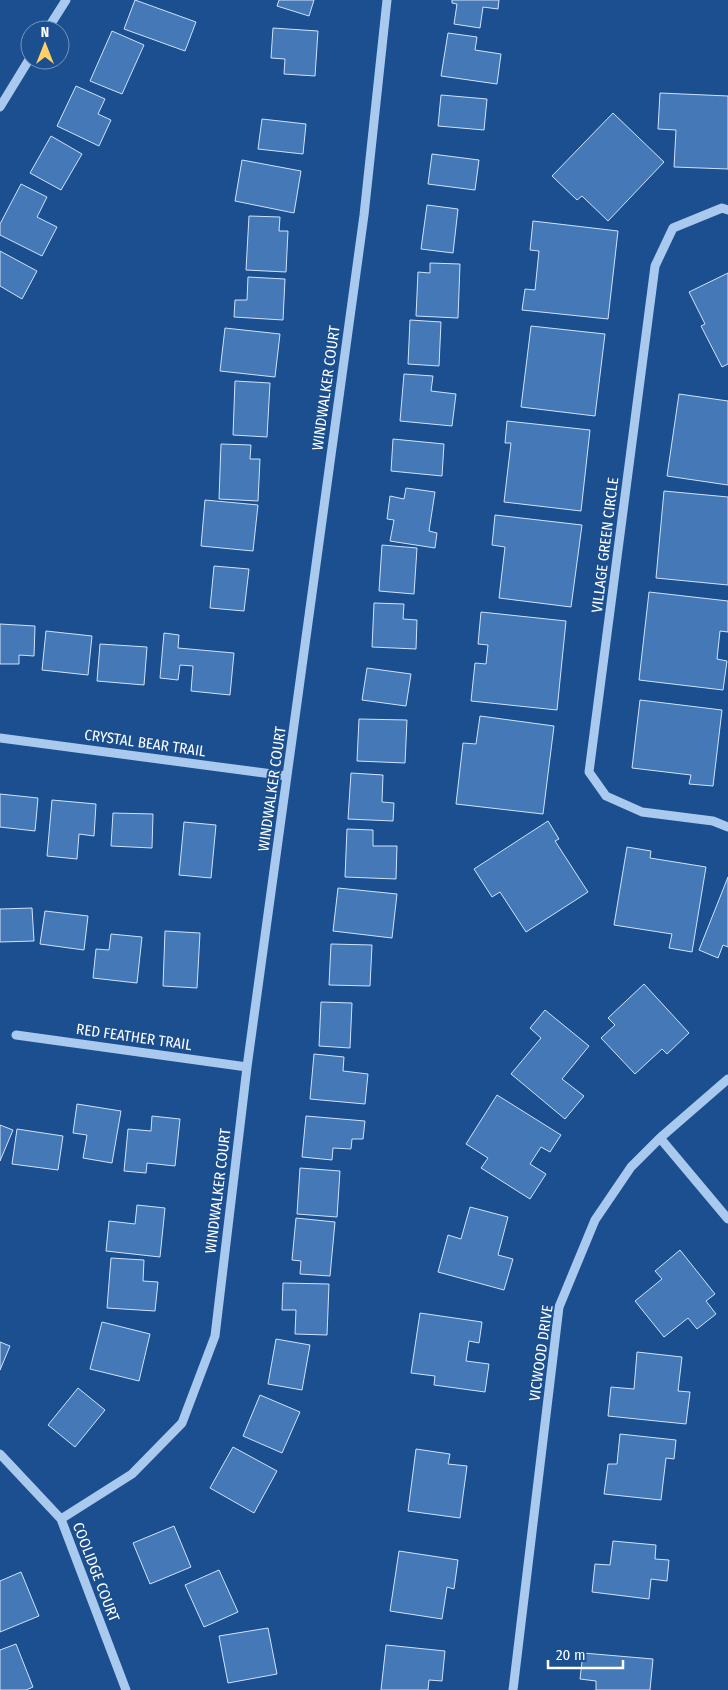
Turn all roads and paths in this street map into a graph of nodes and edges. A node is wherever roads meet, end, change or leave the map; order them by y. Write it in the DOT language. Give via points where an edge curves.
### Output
graph roads {
  1 [pos="66,0"];
  2 [pos="387,0"];
  3 [pos="54,20"];
  4 [pos="23,70"];
  5 [pos="0,107"];
  6 [pos="728,210"];
  7 [pos="0,738"];
  8 [pos="287,776"];
  9 [pos="728,827"];
  10 [pos="16,1035"];
  11 [pos="247,1067"];
  12 [pos="728,1079"];
  13 [pos="660,1138"];
  14 [pos="728,1219"];
  15 [pos="0,1454"];
  16 [pos="62,1519"];
  17 [pos="126,1690"];
  18 [pos="513,1690"];
  1 -- 3 [label="street"];
  2 -- 8 [label="street, WINDWALKER COURT" via="364,215"];
  4 -- 5 [label="street"];
  6 -- 9 [label="street, VILLAGE GREEN CIRCLE" via="722,208 673,228 655,266 589,772 606,796 642,812 713,821"];
  7 -- 8 [label="street, CRYSTAL BEAR TRAIL"];
  8 -- 11 [label="street, WINDWALKER COURT"];
  10 -- 11 [label="street, RED FEATHER TRAIL"];
  11 -- 16 [label="street, WINDWALKER COURT" via="215,1336 182,1423 132,1474"];
  12 -- 13 [label="street, VICWOOD DRIVE"];
  13 -- 14 [label="street"];
  13 -- 18 [label="street, VICWOOD DRIVE" via="632,1167 595,1220 560,1307"];
  15 -- 16 [label="street, COOLIDGE COURT"];
  16 -- 17 [label="street, COOLIDGE COURT"];
}
